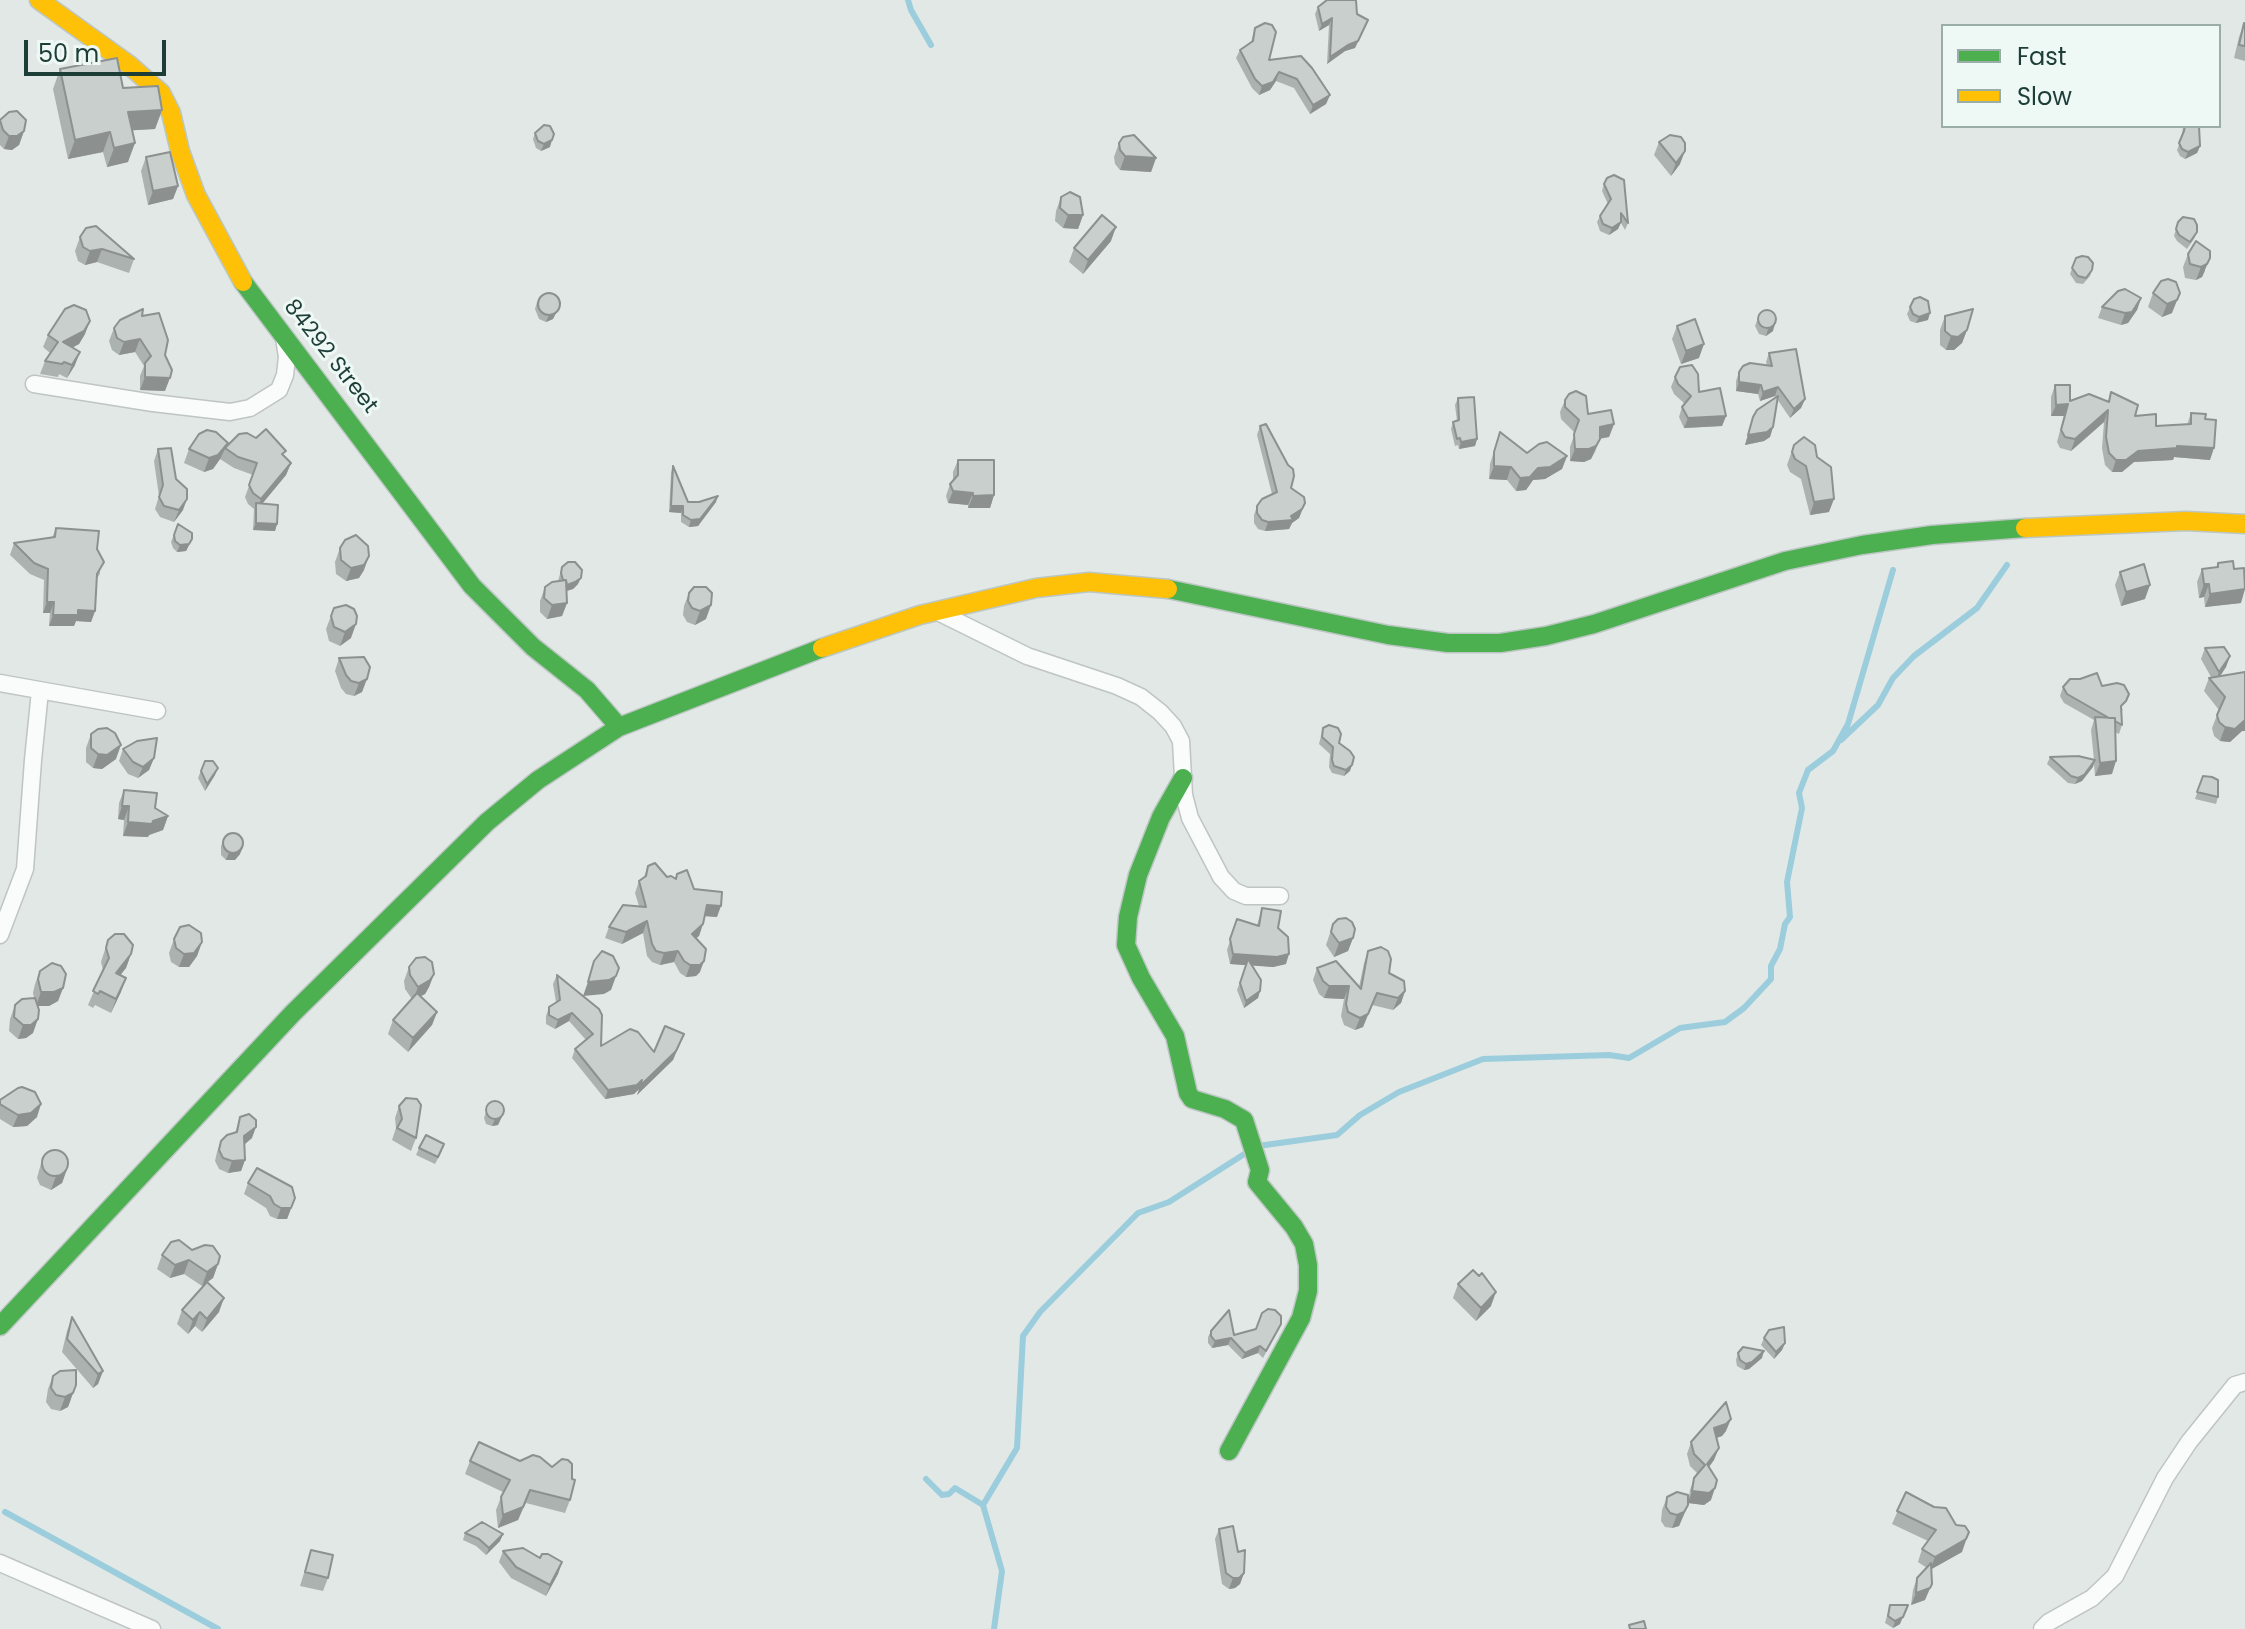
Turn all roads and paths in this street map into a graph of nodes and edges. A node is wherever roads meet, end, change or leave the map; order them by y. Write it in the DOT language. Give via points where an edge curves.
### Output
graph roads {
  1 [pos="39,0"];
  2 [pos="283,335"];
  3 [pos="34,384"];
  4 [pos="2245,524"];
  5 [pos="936,611"];
  6 [pos="0,683"];
  7 [pos="40,691"];
  8 [pos="157,711"];
  9 [pos="619,727"];
  10 [pos="1183,778"];
  11 [pos="1280,896"];
  12 [pos="0,935"];
  13 [pos="0,1326"];
  14 [pos="2245,1382"];
  15 [pos="1229,1451"];
  16 [pos="0,1563"];
  17 [pos="152,1629"];
  18 [pos="2042,1629"];
  1 -- 2 [label="street, 84292 Street" via="161,93 196,195 250,293"];
  2 -- 3 [label="street" via="287,357 279,390 267,400 230,412"];
  2 -- 9 [label="street, 84292 Street" via="472,586 533,647 587,690"];
  4 -- 5 [label="street" via="2097,523 1862,545 1785,561 1594,624 1500,643 1388,635 1214,597 1089,582"];
  5 -- 9 [label="street" via="757,671"];
  5 -- 10 [label="street" via="1027,656 1141,697 1181,741"];
  6 -- 7 [label="street"];
  7 -- 8 [label="street"];
  7 -- 12 [label="street" via="25,869"];
  9 -- 13 [label="street" via="538,780 426,880 293,1013"];
  10 -- 11 [label="street" via="1190,818 1221,877 1246,896"];
  10 -- 15 [label="street" via="1138,875 1126,945 1175,1036 1188,1093 1244,1120 1260,1170 1257,1182 1294,1227 1308,1265 1301,1318"];
  14 -- 18 [label="street" via="2235,1385 2189,1442 2115,1576 2092,1598"];
  16 -- 17 [label="street"];
}
